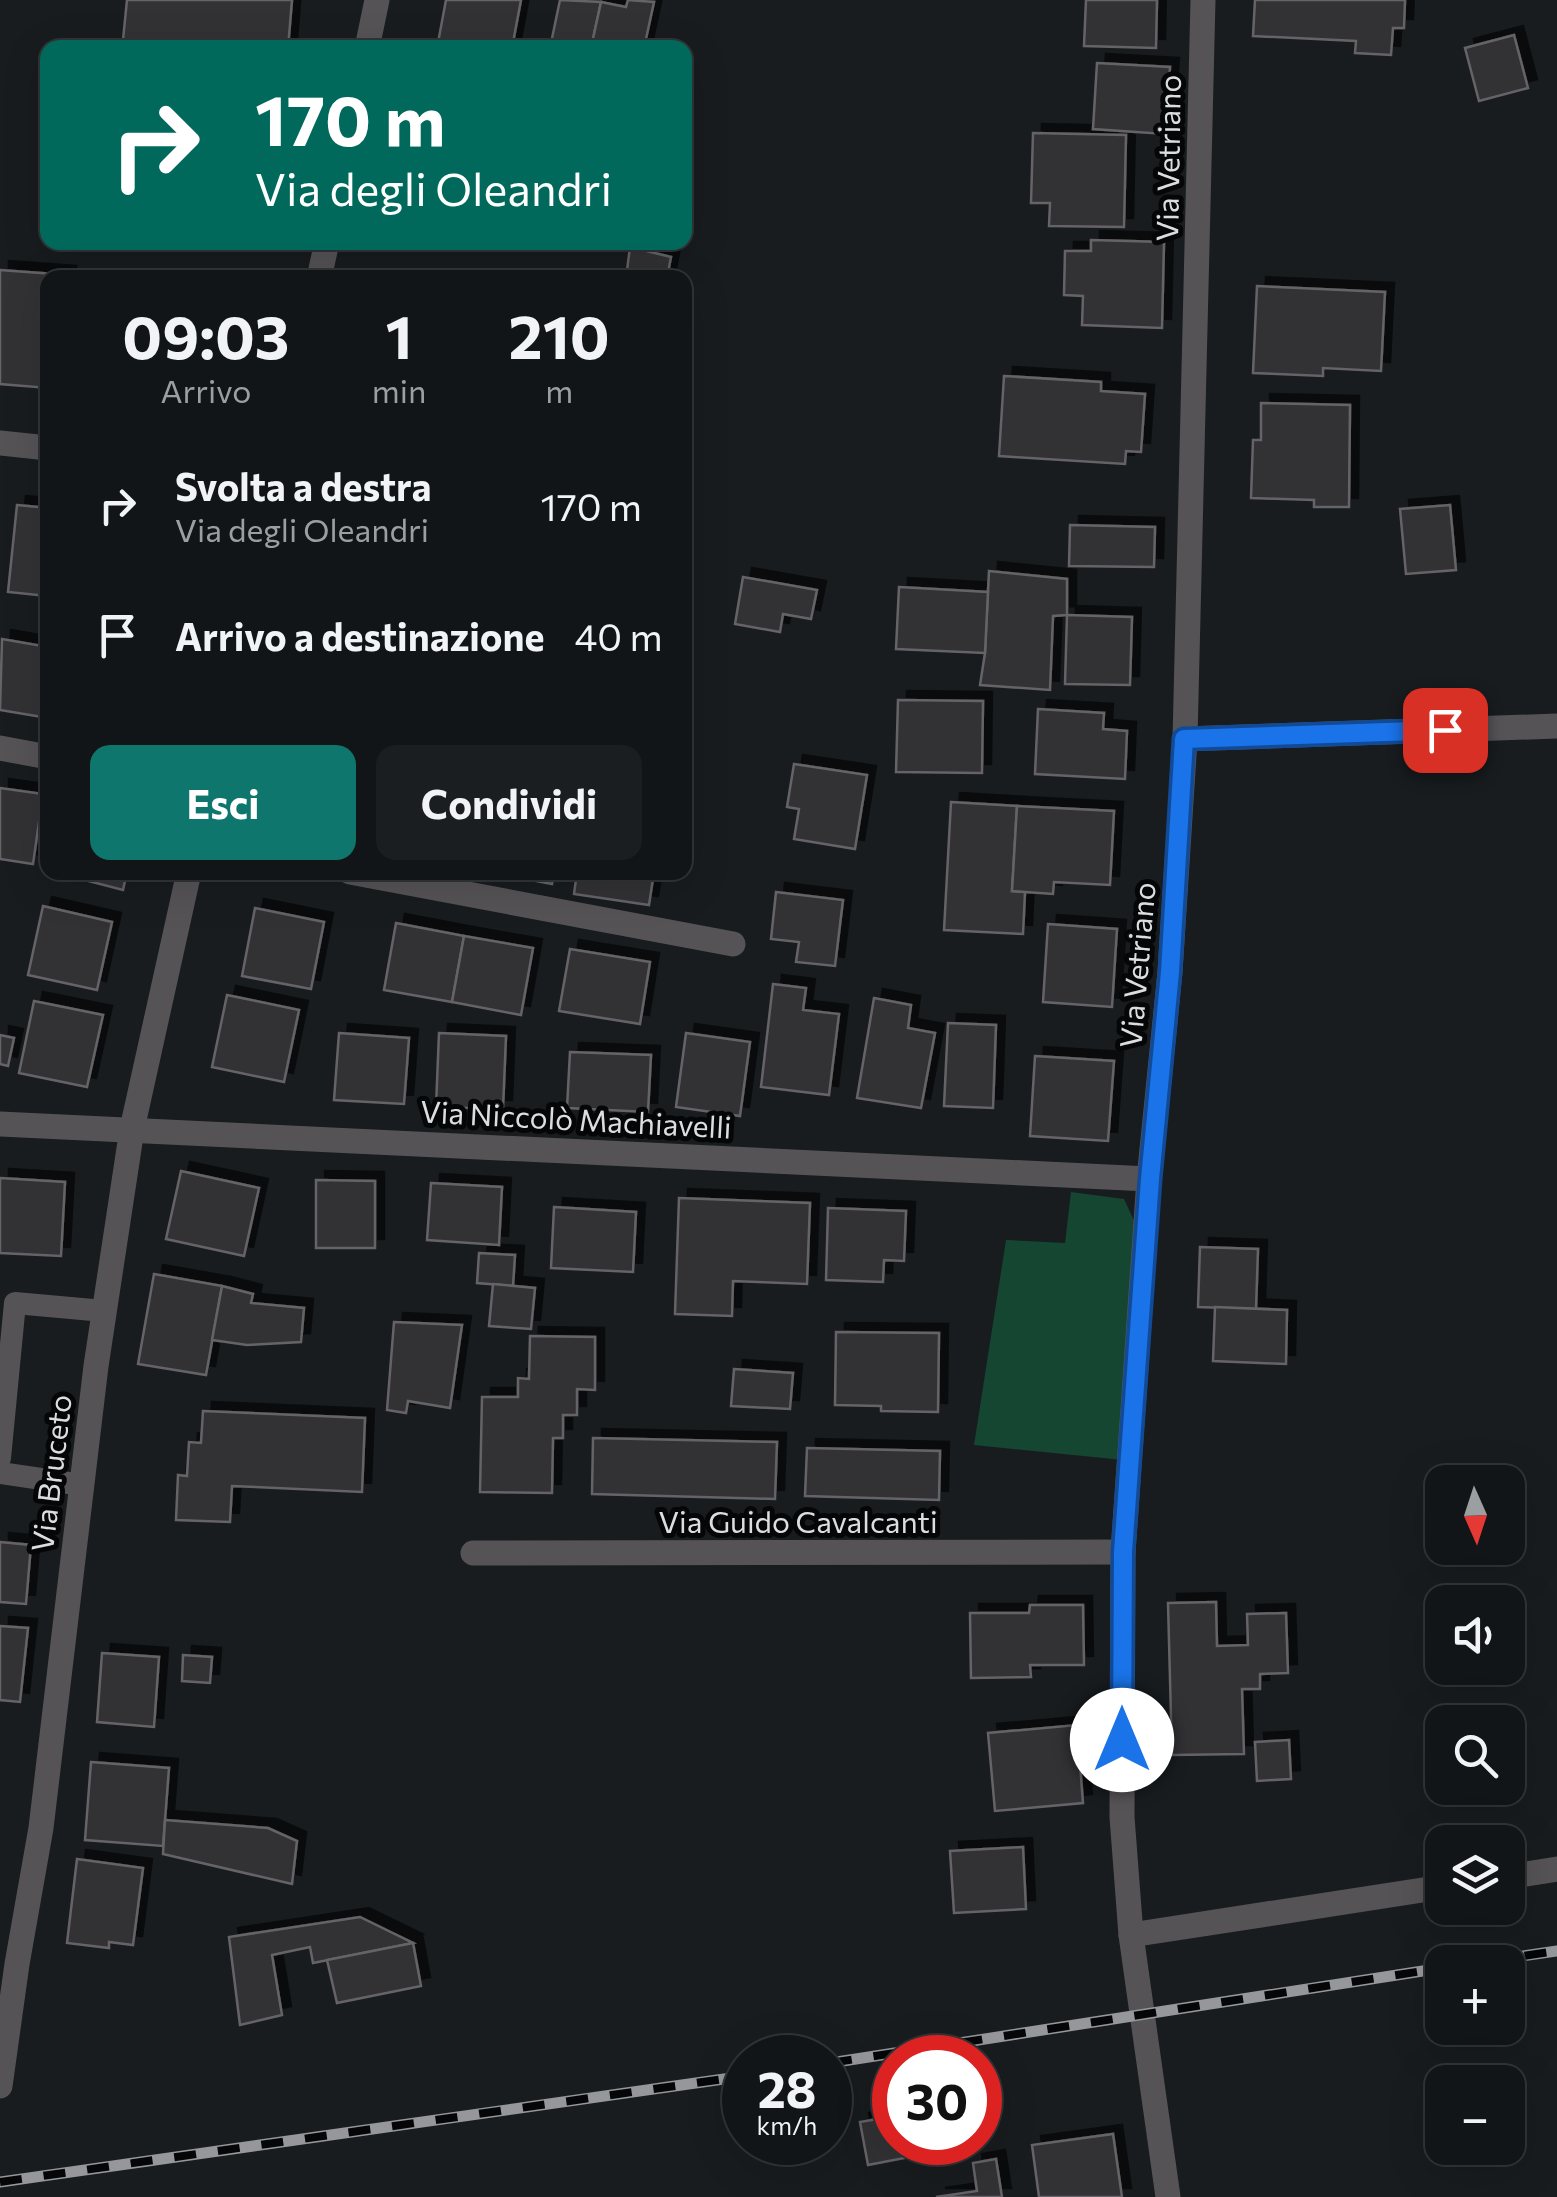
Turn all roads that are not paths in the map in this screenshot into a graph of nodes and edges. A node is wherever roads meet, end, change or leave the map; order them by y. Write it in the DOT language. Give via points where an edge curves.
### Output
graph roads {
  1 [pos="377,0"];
  2 [pos="1203,0"];
  3 [pos="369,40"];
  4 [pos="0,443"];
  5 [pos="40,447"];
  6 [pos="1557,726"];
  7 [pos="1184,739"];
  8 [pos="0,748"];
  9 [pos="40,755"];
  10 [pos="187,880"];
  11 [pos="393,880"];
  12 [pos="733,944"];
  13 [pos="0,1124"];
  14 [pos="132,1129"];
  15 [pos="1150,1179"];
  16 [pos="104,1311"];
  17 [pos="0,1458"];
  18 [pos="0,1474"];
  19 [pos="82,1485"];
  20 [pos="1123,1552"];
  21 [pos="473,1553"];
  22 [pos="1557,1869"];
  23 [pos="1525,1874"];
  24 [pos="1425,1890"];
  25 [pos="1131,1935"];
  26 [pos="0,2086"];
  27 [pos="1168,2197"];
  1 -- 3 [label="street"];
  2 -- 7 [label="street, Via Vetriano"];
  4 -- 5 [label="street"];
  6 -- 7 [label="street"];
  7 -- 15 [label="street, Via Vetriano"];
  8 -- 9 [label="street"];
  10 -- 14 [label="street, Via Bruceto"];
  11 -- 12 [label="street"];
  13 -- 14 [label="street, Via Niccolò Machiavelli"];
  14 -- 15 [label="street, Via Niccolò Machiavelli"];
  14 -- 16 [label="street, Via Bruceto"];
  15 -- 20 [label="street, Via Vetriano"];
  16 -- 17 [label="lane" via="15,1304"];
  16 -- 19 [label="street, Via Bruceto"];
  18 -- 19 [label="lane"];
  19 -- 26 [label="street, Via Bruceto" via="41,1828"];
  20 -- 21 [label="street, Via Guido Cavalcanti"];
  20 -- 25 [label="street, Via Vetriano" via="1122,1817"];
  22 -- 23 [label="street"];
  24 -- 25 [label="street"];
  25 -- 27 [label="street, Via Vetriano"];
}
